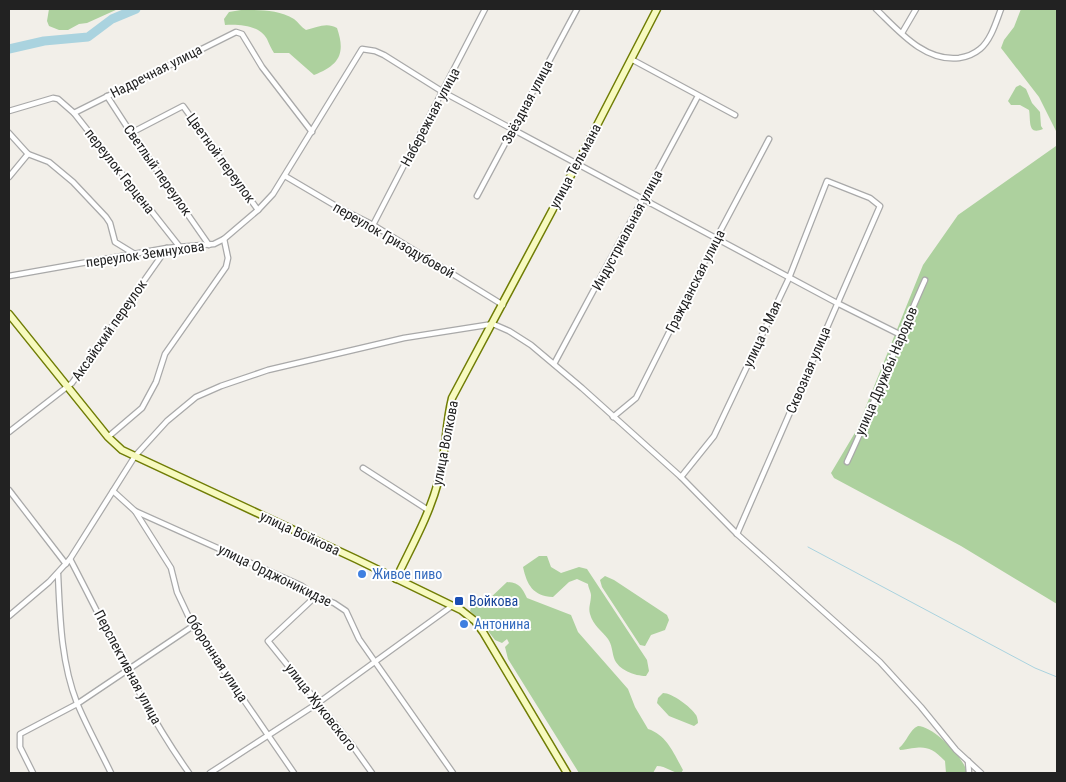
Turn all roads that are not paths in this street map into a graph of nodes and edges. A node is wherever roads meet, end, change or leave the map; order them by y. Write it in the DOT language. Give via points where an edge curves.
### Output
graph roads {
  1 [pos="486,9"];
  2 [pos="577,9"];
  3 [pos="657,9"];
  4 [pos="876,9"];
  5 [pos="916,9"];
  6 [pos="1001,9"];
  7 [pos="902,33"];
  8 [pos="631,59"];
  9 [pos="443,92"];
  10 [pos="107,96"];
  11 [pos="698,96"];
  12 [pos="9,111"];
  13 [pos="74,113"];
  14 [pos="735,115"];
  15 [pos="513,129"];
  16 [pos="312,132"];
  17 [pos="9,133"];
  18 [pos="131,133"];
  19 [pos="769,139"];
  20 [pos="28,154"];
  21 [pos="577,164"];
  22 [pos="285,176"];
  23 [pos="9,178"];
  24 [pos="477,196"];
  25 [pos="643,199"];
  26 [pos="880,206"];
  27 [pos="258,210"];
  28 [pos="373,225"];
  29 [pos="716,238"];
  30 [pos="224,239"];
  31 [pos="209,244"];
  32 [pos="179,246"];
  33 [pos="167,248"];
  34 [pos="134,253"];
  35 [pos="9,276"];
  36 [pos="789,278"];
  37 [pos="925,280"];
  38 [pos="837,303"];
  39 [pos="503,305"];
  40 [pos="9,314"];
  41 [pos="493,324"];
  42 [pos="901,335"];
  43 [pos="554,364"];
  44 [pos="67,388"];
  45 [pos="613,417"];
  46 [pos="9,432"];
  47 [pos="108,437"];
  48 [pos="135,456"];
  49 [pos="847,462"];
  50 [pos="363,468"];
  51 [pos="681,477"];
  52 [pos="9,490"];
  53 [pos="113,491"];
  54 [pos="428,510"];
  55 [pos="135,511"];
  56 [pos="738,534"];
  57 [pos="70,559"];
  58 [pos="66,564"];
  59 [pos="58,574"];
  60 [pos="396,579"];
  61 [pos="316,596"];
  62 [pos="452,606"];
  63 [pos="9,616"];
  64 [pos="193,626"];
  65 [pos="377,661"];
  66 [pos="128,670"];
  67 [pos="318,702"];
  68 [pos="77,704"];
  69 [pos="268,736"];
  70 [pos="968,761"];
  71 [pos="564,772"];
  72 [pos="33,773"];
  73 [pos="110,773"];
  74 [pos="189,773"];
  75 [pos="210,773"];
  76 [pos="294,773"];
  77 [pos="372,773"];
  78 [pos="453,773"];
  79 [pos="969,773"];
  80 [pos="980,773"];
  1 -- 9 [label="street, Набережная улица"];
  2 -- 15 [label="street, Звёздная улица"];
  3 -- 8 [label="street, улица Тельмана"];
  4 -- 7 [label="street"];
  5 -- 7 [label="street"];
  6 -- 7 [label="street" via="990,36 979,50 970,55 940,57"];
  8 -- 11 [label="street"];
  8 -- 21 [label="street, улица Тельмана"];
  9 -- 15 [label="street"];
  9 -- 16 [label="street, переулок Земнухова" via="384,55 362,49"];
  9 -- 28 [label="street, Набережная улица"];
  10 -- 13 [label="street, Надречная улица"];
  10 -- 16 [label="street, Надречная улица" via="207,45 240,33"];
  10 -- 18 [label="street, Светлый переулок"];
  11 -- 14 [label="street"];
  11 -- 25 [label="street, Индустриальная улица"];
  12 -- 13 [label="street, переулок Герцена" via="58,99"];
  13 -- 32 [label="street, переулок Герцена"];
  15 -- 21 [label="street"];
  15 -- 24 [label="street, Звёздная улица"];
  16 -- 22 [label="street, переулок Земнухова"];
  17 -- 20 [label="street"];
  18 -- 27 [label="street, Цветной переулок" via="183,106"];
  18 -- 31 [label="street, Светлый переулок"];
  19 -- 29 [label="street, Гражданская улица"];
  20 -- 23 [label="street"];
  20 -- 34 [label="street" via="48,162 73,182 106,217 115,242"];
  21 -- 25 [label="street"];
  21 -- 39 [label="street, улица Тельмана"];
  22 -- 27 [label="street, переулок Земнухова"];
  22 -- 28 [label="street, переулок Гризодубовой"];
  25 -- 29 [label="street"];
  25 -- 43 [label="street, Индустриальная улица"];
  26 -- 36 [label="street, улица 9 Мая" via="870,198 827,181"];
  26 -- 38 [label="street, Сквозная улица"];
  27 -- 30 [label="street, переулок Земнухова"];
  28 -- 39 [label="street, переулок Гризодубовой"];
  29 -- 36 [label="street"];
  29 -- 45 [label="street, Гражданская улица" via="636,398"];
  30 -- 31 [label="street, переулок Земнухова"];
  30 -- 47 [label="street" via="228,258 226,267 165,354 156,382 142,408"];
  31 -- 32 [label="street, переулок Земнухова"];
  32 -- 33 [label="street, переулок Земнухова"];
  33 -- 34 [label="street, переулок Земнухова"];
  33 -- 44 [label="street, Аксайский переулок"];
  34 -- 35 [label="street, переулок Земнухова"];
  36 -- 38 [label="street"];
  36 -- 51 [label="street, улица 9 Мая" via="714,436"];
  37 -- 42 [label="street, улица Дружбы Народов"];
  38 -- 42 [label="street"];
  38 -- 56 [label="street, Сквозная улица"];
  39 -- 41 [label="street, улица Тельмана"];
  40 -- 44 [label="street, улица Войкова"];
  41 -- 43 [label="street" via="531,345"];
  41 -- 48 [label="street" via="404,338 268,370 221,386 185,405"];
  41 -- 54 [label="street, улица Волкова" via="452,398 438,482"];
  42 -- 49 [label="street, улица Дружбы Народов"];
  43 -- 45 [label="street"];
  44 -- 46 [label="street, Аксайский переулок"];
  44 -- 47 [label="street, улица Войкова"];
  45 -- 51 [label="street"];
  47 -- 48 [label="street, улица Войкова"];
  48 -- 53 [label="street"];
  48 -- 60 [label="street, улица Войкова"];
  50 -- 54 [label="street"];
  51 -- 56 [label="street"];
  52 -- 58 [label="street"];
  53 -- 55 [label="street, улица Орджоникидзе"];
  53 -- 57 [label="street"];
  54 -- 60 [label="street, улица Волкова"];
  55 -- 61 [label="street, улица Орджоникидзе" via="302,586"];
  55 -- 64 [label="street, Оборонная улица" via="171,568 177,592"];
  56 -- 70 [label="street" via="880,662"];
  57 -- 58 [label="street"];
  57 -- 66 [label="street, Перспективная улица"];
  58 -- 59 [label="street"];
  59 -- 63 [label="street"];
  59 -- 68 [label="street" via="63,650"];
  60 -- 62 [label="street, улица Войкова"];
  61 -- 65 [label="street, улица Орджоникидзе" via="346,611 359,639"];
  61 -- 67 [label="street, улица Жуковского" via="268,641"];
  62 -- 65 [label="street"];
  62 -- 71 [label="street, улица Войкова" via="465,613 483,632"];
  64 -- 66 [label="street"];
  64 -- 69 [label="street, Оборонная улица"];
  65 -- 67 [label="street"];
  65 -- 78 [label="street, улица Орджоникидзе"];
  66 -- 68 [label="street"];
  66 -- 74 [label="street, Перспективная улица"];
  67 -- 69 [label="street"];
  67 -- 77 [label="street, улица Жуковского"];
  68 -- 72 [label="street" via="20,734 20,747"];
  68 -- 73 [label="street"];
  69 -- 75 [label="street"];
  69 -- 76 [label="street, Оборонная улица"];
  70 -- 79 [label="street"];
  70 -- 80 [label="street"];
}
